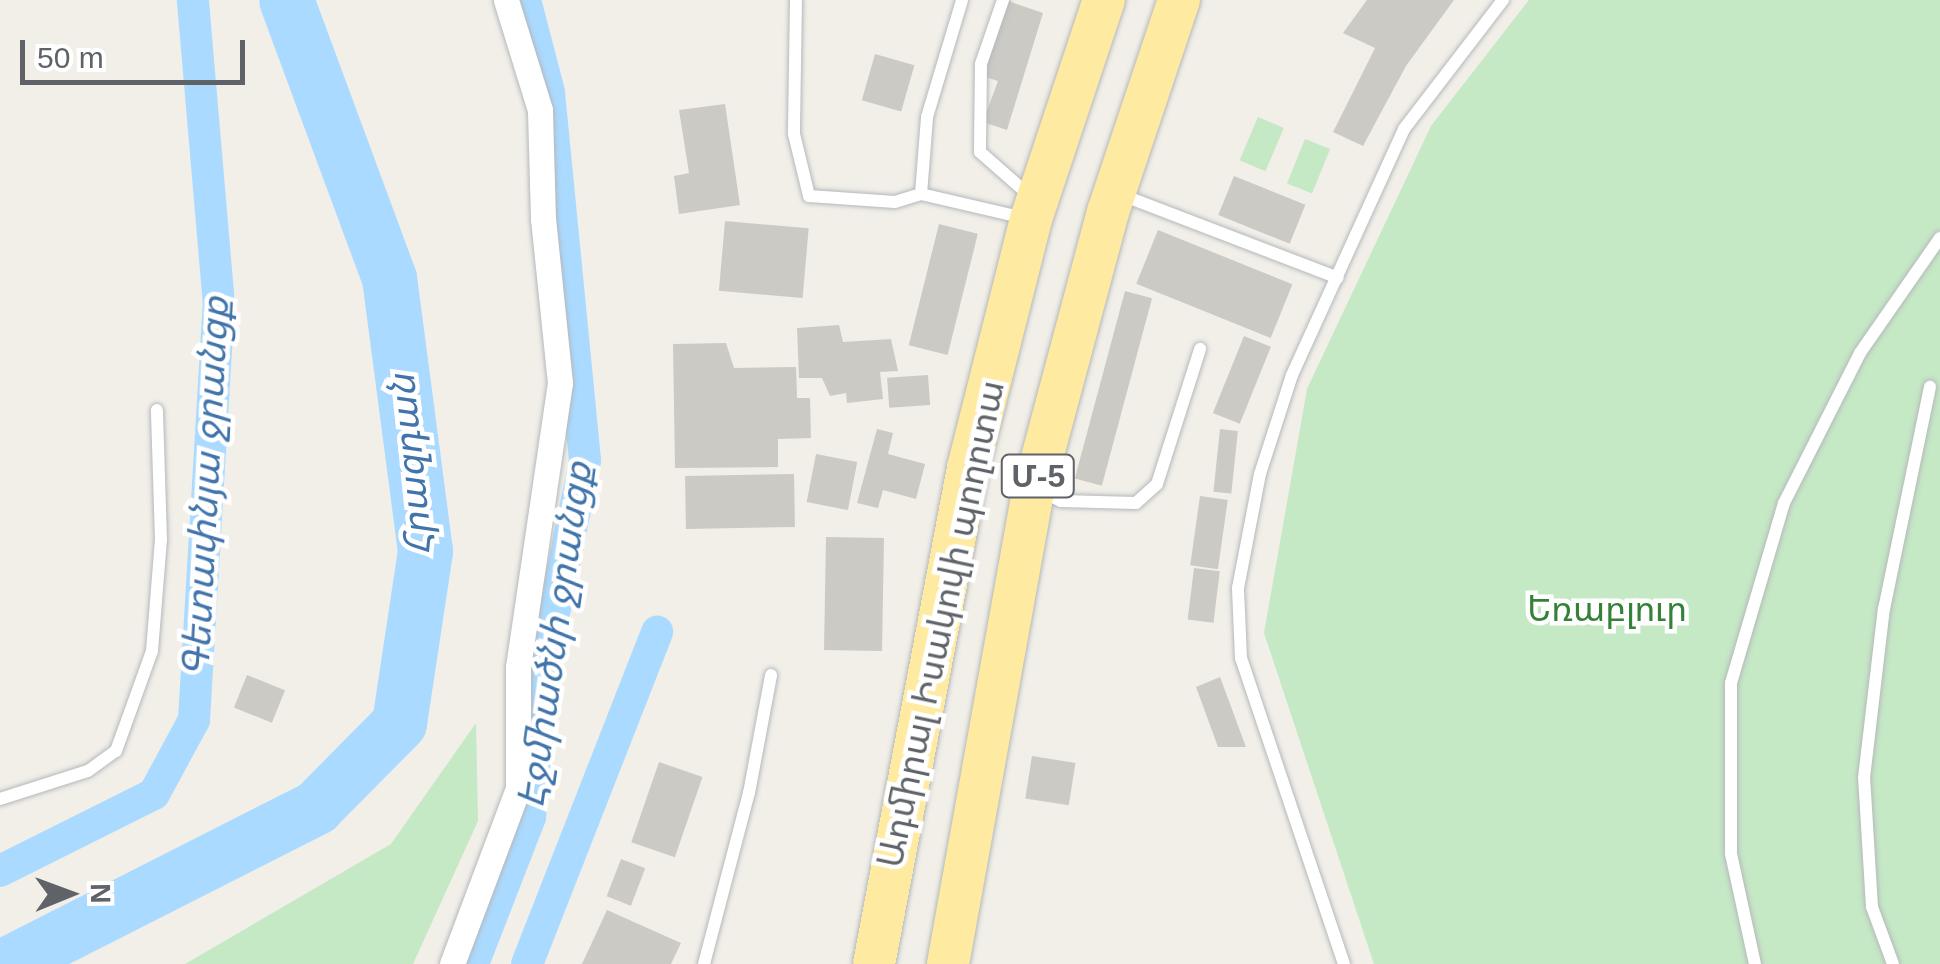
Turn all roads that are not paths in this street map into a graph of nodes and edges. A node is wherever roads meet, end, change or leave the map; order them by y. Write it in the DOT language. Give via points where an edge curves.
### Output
graph roads {
  1 [pos="506,0"];
  2 [pos="796,0"];
  3 [pos="962,0"];
  4 [pos="1003,0"];
  5 [pos="1104,0"];
  6 [pos="1180,0"];
  7 [pos="1503,0"];
  8 [pos="1115,192"];
  9 [pos="921,194"];
  10 [pos="1034,211"];
  11 [pos="1940,238"];
  12 [pos="1338,278"];
  13 [pos="1200,349"];
  14 [pos="1930,387"];
  15 [pos="157,410"];
  16 [pos="1034,488"];
  17 [pos="771,675"];
  18 [pos="0,800"];
  19 [pos="452,964"];
  20 [pos="704,964"];
  21 [pos="874,964"];
  22 [pos="948,964"];
  23 [pos="1344,964"];
  24 [pos="1755,964"];
  25 [pos="1893,964"];
  1 -- 19 [label="street" via="540,110 560,383 518,667 518,788"];
  2 -- 9 [label="lane" via="794,134 809,196 895,202"];
  3 -- 9 [label="lane" via="927,116"];
  4 -- 10 [label="lane" via="981,64 980,152"];
  5 -- 10 [label="highway, Ադմիրալ Իսակովի պողոտա / Մ-5"];
  6 -- 8 [label="highway, Ադմիրալ Իսակովի պողոտա / Մ-5"];
  7 -- 12 [label="lane" via="1404,129"];
  8 -- 12 [label="lane"];
  8 -- 16 [label="highway, Ադմիրալ Իսակովի պողոտա / Մ-5"];
  9 -- 10 [label="lane"];
  10 -- 21 [label="highway, Ադմիրալ Իսակովի պողոտա / Մ-5" via="968,468"];
  11 -- 24 [label="lane" via="1860,353 1784,503 1731,683 1731,854"];
  12 -- 23 [label="lane" via="1292,375 1260,474 1236,623 1241,658"];
  13 -- 16 [label="lane" via="1157,484 1136,503 1061,501"];
  14 -- 25 [label="lane" via="1884,609 1864,778 1872,907"];
  15 -- 18 [label="lane" via="161,540 152,650 116,750 88,772"];
  16 -- 22 [label="highway, Ադմիրալ Իսակովի պողոտա / Մ-5"];
  17 -- 20 [label="lane" via="749,794"];
}
